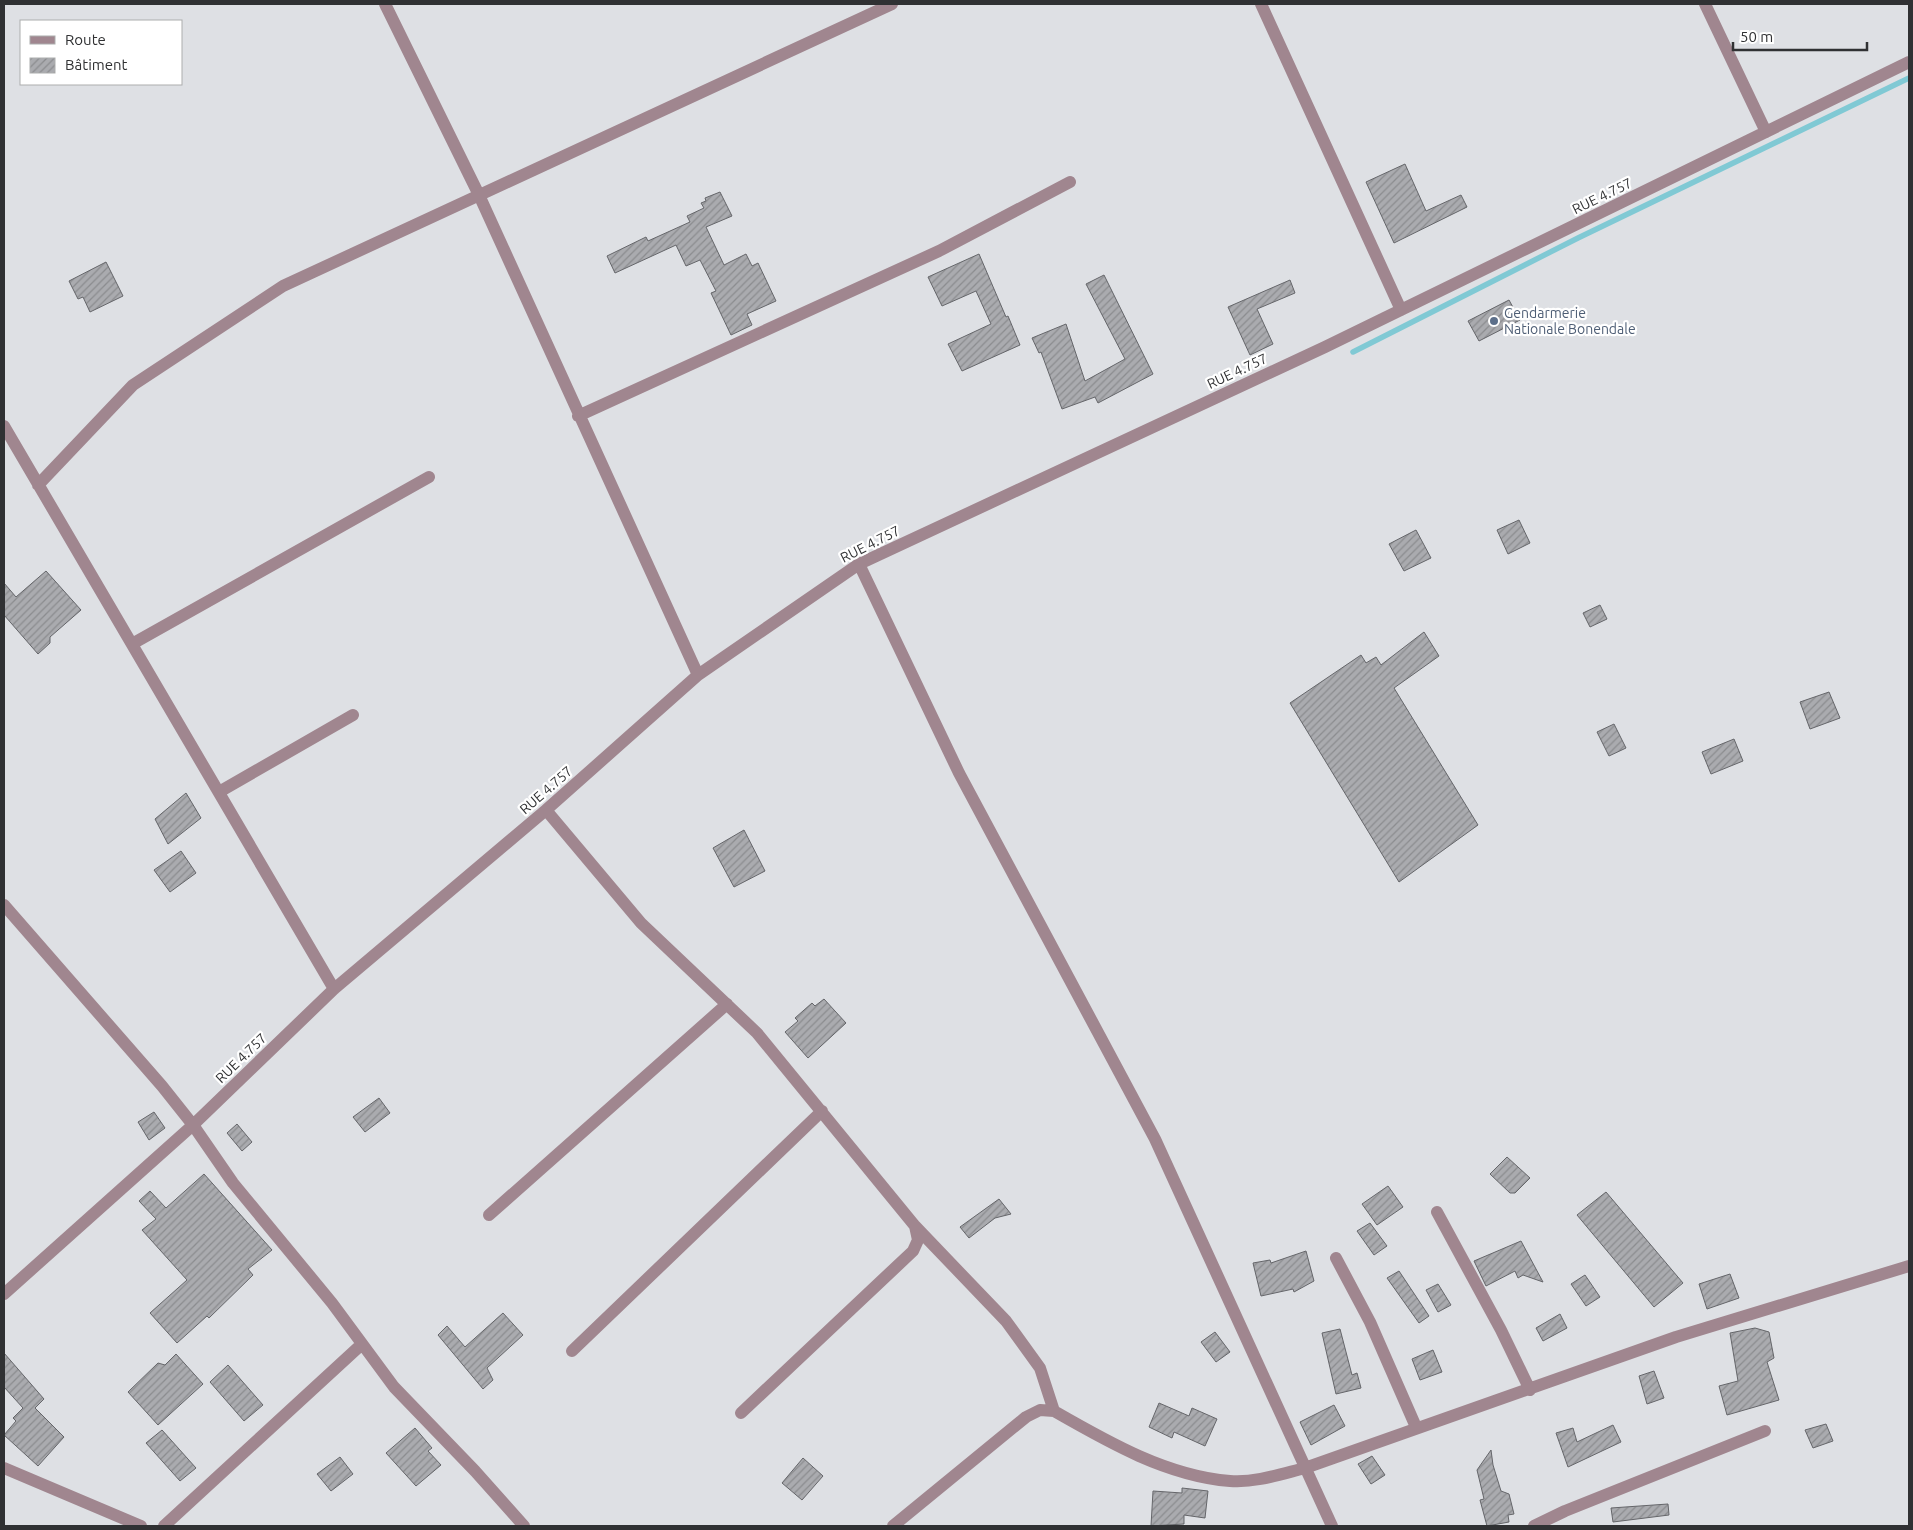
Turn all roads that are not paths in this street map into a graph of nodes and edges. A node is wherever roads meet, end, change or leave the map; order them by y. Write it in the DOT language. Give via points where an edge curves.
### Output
graph roads {
  1 [pos="385,4"];
  2 [pos="892,4"];
  3 [pos="1261,4"];
  4 [pos="1705,4"];
  5 [pos="1909,62"];
  6 [pos="1766,132"];
  7 [pos="1070,182"];
  8 [pos="479,195"];
  9 [pos="1401,310"];
  10 [pos="578,416"];
  11 [pos="4,426"];
  12 [pos="429,477"];
  13 [pos="38,484"];
  14 [pos="859,564"];
  15 [pos="132,644"];
  16 [pos="698,675"];
  17 [pos="353,715"];
  18 [pos="219,792"];
  19 [pos="546,810"];
  20 [pos="4,905"];
  21 [pos="334,989"];
  22 [pos="728,1004"];
  23 [pos="822,1111"];
  24 [pos="193,1125"];
  25 [pos="1437,1212"];
  26 [pos="489,1215"];
  27 [pos="915,1226"];
  28 [pos="1336,1258"];
  29 [pos="1909,1266"];
  30 [pos="4,1294"];
  31 [pos="362,1344"];
  32 [pos="572,1351"];
  33 [pos="1530,1390"];
  34 [pos="1054,1412"];
  35 [pos="741,1413"];
  36 [pos="1416,1428"];
  37 [pos="1765,1431"];
  38 [pos="4,1468"];
  39 [pos="1305,1468"];
  40 [pos="141,1526"];
  41 [pos="164,1526"];
  42 [pos="524,1526"];
  43 [pos="893,1526"];
  44 [pos="1332,1526"];
  45 [pos="1534,1526"];
  1 -- 8 [label="street"];
  2 -- 8 [label="street"];
  3 -- 9 [label="street"];
  4 -- 6 [label="street"];
  5 -- 6 [label="street, RUE 4.757"];
  6 -- 9 [label="street, RUE 4.757"];
  7 -- 10 [label="street" via="939,252"];
  8 -- 10 [label="street"];
  8 -- 13 [label="street" via="283,286 210,332 133,385"];
  9 -- 14 [label="street, RUE 4.757"];
  10 -- 16 [label="street"];
  11 -- 13 [label="street"];
  12 -- 15 [label="street"];
  13 -- 15 [label="street"];
  14 -- 16 [label="street, RUE 4.757"];
  14 -- 39 [label="street" via="958,773 1155,1139"];
  15 -- 18 [label="street"];
  16 -- 19 [label="street, RUE 4.757"];
  17 -- 18 [label="street"];
  18 -- 21 [label="street"];
  19 -- 21 [label="street, RUE 4.757"];
  19 -- 22 [label="street" via="641,923"];
  20 -- 24 [label="street"];
  21 -- 24 [label="street, RUE 4.757"];
  22 -- 23 [label="street" via="757,1033"];
  22 -- 26 [label="street"];
  23 -- 27 [label="street"];
  23 -- 32 [label="street"];
  24 -- 30 [label="street, RUE 4.757"];
  24 -- 31 [label="street" via="233,1183"];
  25 -- 33 [label="street"];
  27 -- 34 [label="street" via="1006,1321 1040,1368"];
  27 -- 35 [label="street" via="918,1240 913,1251"];
  28 -- 36 [label="street" via="1370,1322"];
  29 -- 33 [label="street" via="1676,1337"];
  31 -- 41 [label="street"];
  31 -- 42 [label="street" via="394,1387"];
  33 -- 36 [label="street"];
  34 -- 39 [label="street" via="1168,1469 1231,1481 1259,1479"];
  34 -- 43 [label="street" via="1040,1410 1026,1417"];
  36 -- 39 [label="street"];
  37 -- 45 [label="street"];
  38 -- 40 [label="street"];
  39 -- 44 [label="street"];
}
